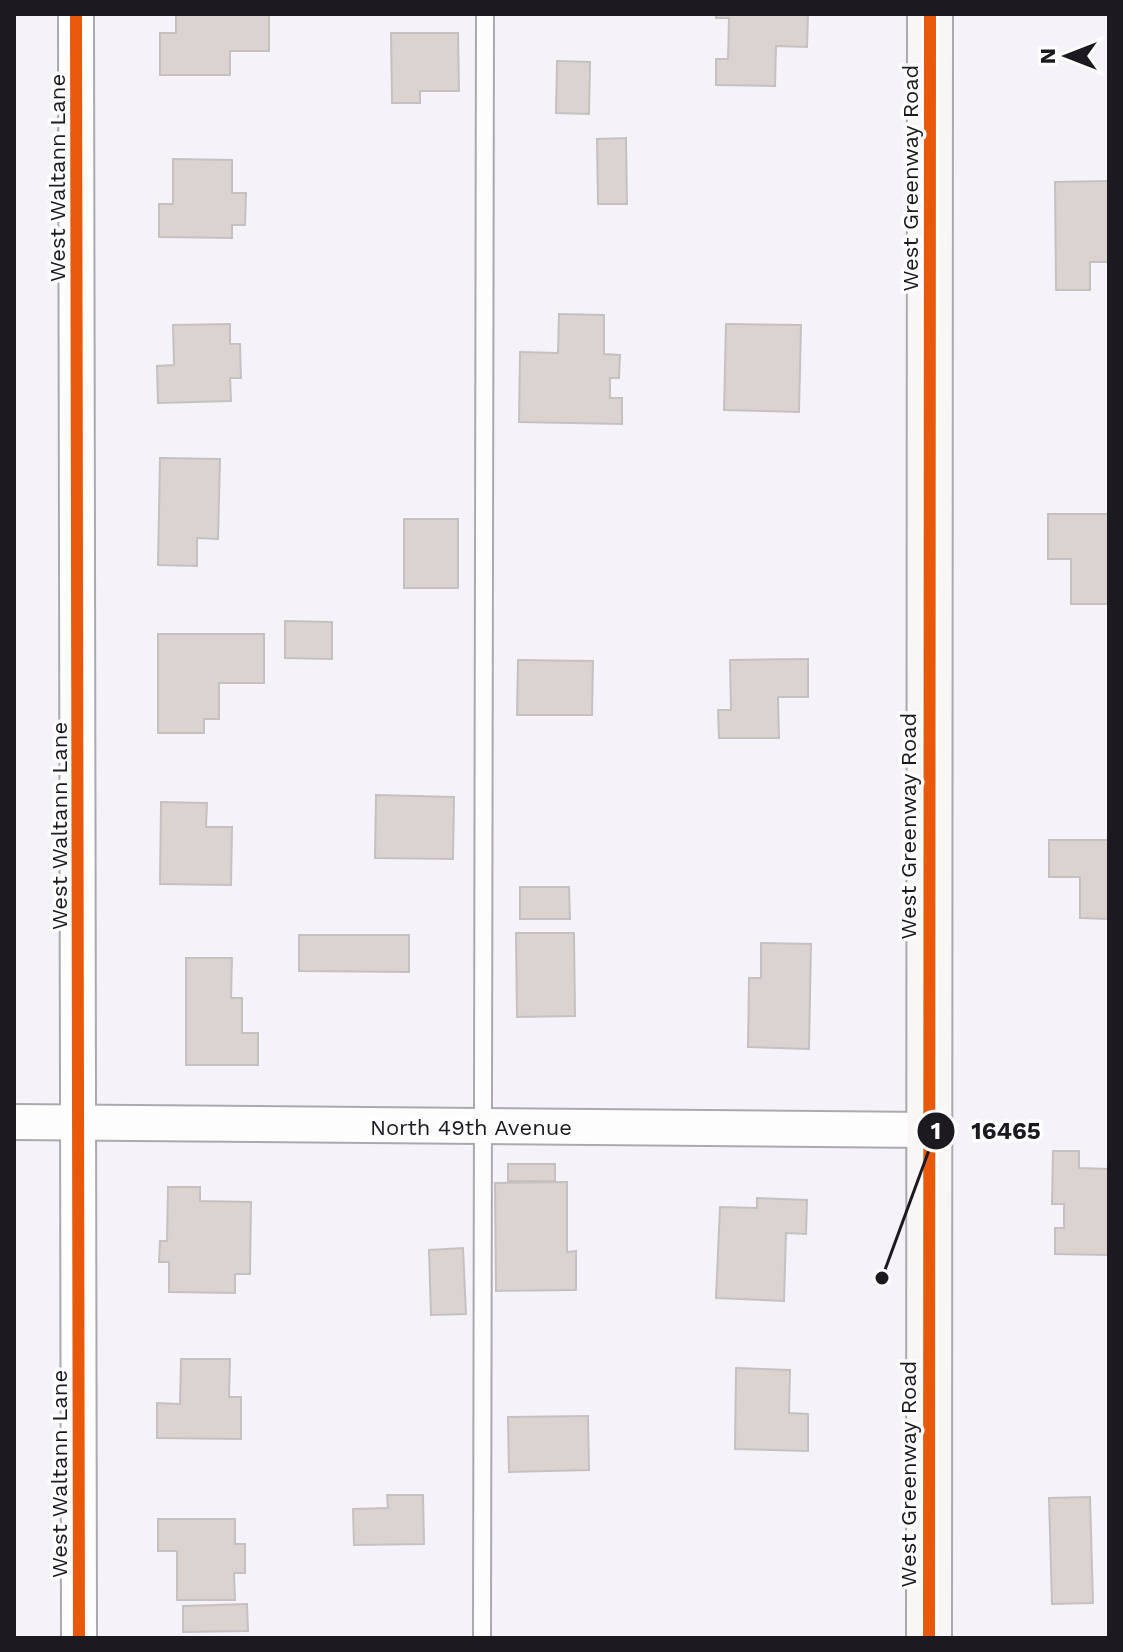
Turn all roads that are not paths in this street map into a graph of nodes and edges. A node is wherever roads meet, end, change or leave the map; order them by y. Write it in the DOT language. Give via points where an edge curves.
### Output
graph roads {
  1 [pos="76,14"];
  2 [pos="485,14"];
  3 [pos="930,14"];
  4 [pos="14,1122"];
  5 [pos="79,1123"];
  6 [pos="484,1128"];
  7 [pos="928,1130"];
  8 [pos="79,1638"];
  9 [pos="482,1638"];
  10 [pos="929,1638"];
  1 -- 5 [label="street, West Waltann Lane"];
  2 -- 6 [label="lane"];
  3 -- 7 [label="main road, West Greenway Road"];
  4 -- 5 [label="street, North 49th Avenue"];
  5 -- 6 [label="street, North 49th Avenue"];
  5 -- 8 [label="street, West Waltann Lane"];
  6 -- 7 [label="street, North 49th Avenue"];
  6 -- 9 [label="lane"];
  7 -- 10 [label="main road, West Greenway Road"];
}
